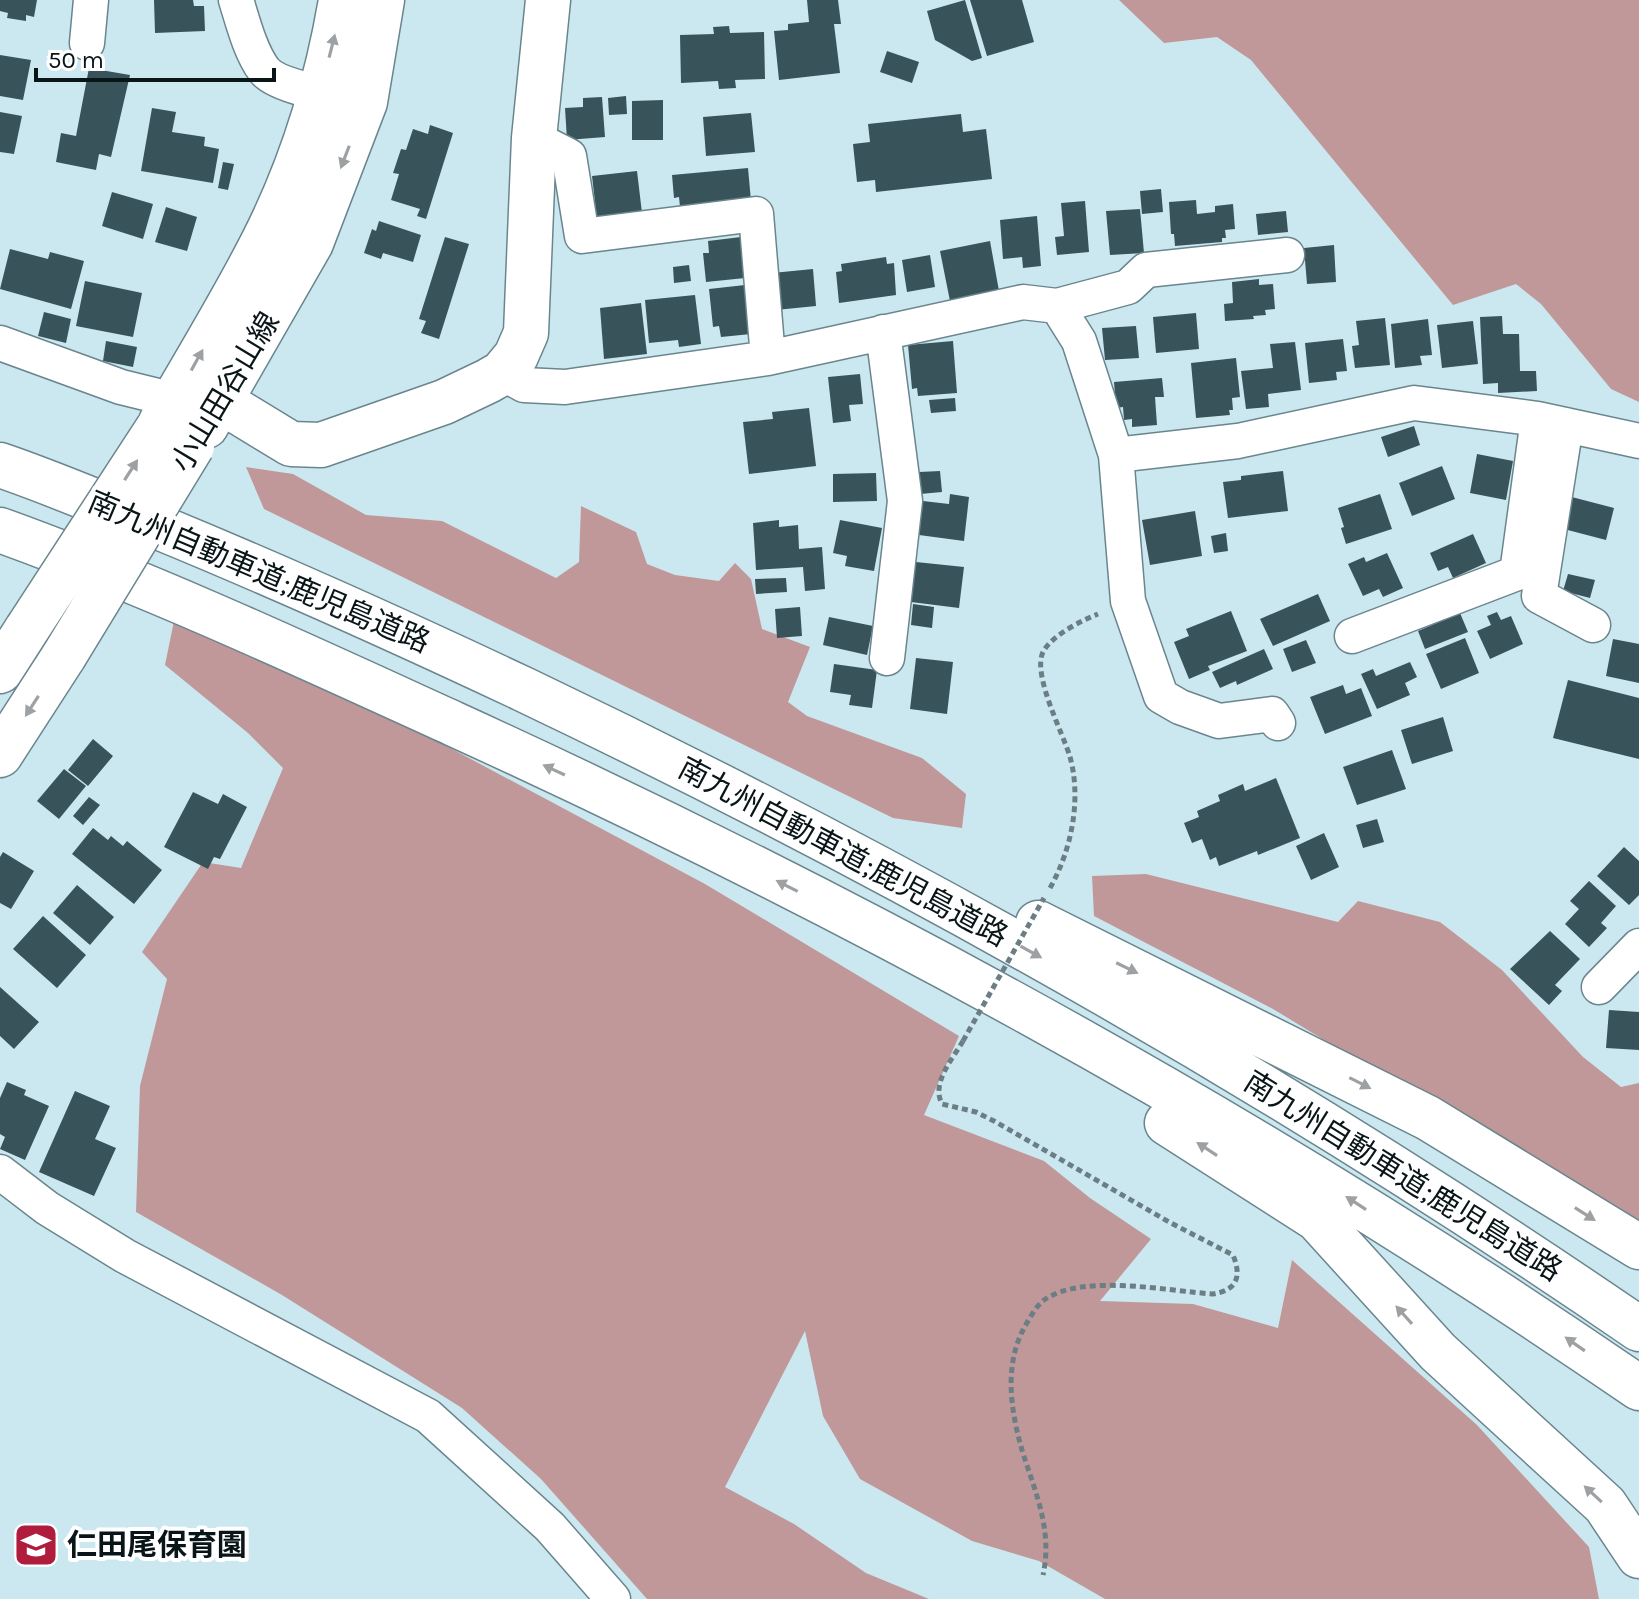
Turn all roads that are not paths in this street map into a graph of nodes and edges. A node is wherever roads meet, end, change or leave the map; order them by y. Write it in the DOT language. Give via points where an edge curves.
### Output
graph roads {
  1 [pos="91,0"];
  2 [pos="236,0"];
  3 [pos="341,0"];
  4 [pos="382,0"];
  5 [pos="548,0"];
  6 [pos="87,43"];
  7 [pos="320,92"];
  8 [pos="365,102"];
  9 [pos="534,138"];
  10 [pos="1287,255"];
  11 [pos="1057,306"];
  12 [pos="883,332"];
  13 [pos="0,343"];
  14 [pos="768,358"];
  15 [pos="502,373"];
  16 [pos="222,402"];
  17 [pos="1552,422"];
  18 [pos="175,425"];
  19 [pos="1639,441"];
  20 [pos="1116,455"];
  21 [pos="0,465"];
  22 [pos="0,530"];
  23 [pos="268,572"];
  24 [pos="1593,625"];
  25 [pos="1352,636"];
  26 [pos="8,657"];
  27 [pos="887,658"];
  28 [pos="1278,723"];
  29 [pos="0,755"];
  30 [pos="840,913"];
  31 [pos="1639,946"];
  32 [pos="1599,987"];
  33 [pos="0,1172"];
  34 [pos="1639,1247"];
  35 [pos="1639,1329"];
  36 [pos="1639,1388"];
  37 [pos="1639,1556"];
  38 [pos="613,1599"];
  1 -- 6 [label="street"];
  2 -- 7 [label="street" via="265,72"];
  7 -- 3 [label="main road, 小山田谷山線, one-way"];
  4 -- 8 [label="main road, 小山田谷山線"];
  5 -- 9 [label="main road"];
  7 -- 8 [label="street"];
  18 -- 7 [label="main road, 小山田谷山線, one-way" via="264,241"];
  8 -- 16 [label="main road, 小山田谷山線, one-way" via="311,243"];
  9 -- 14 [label="street" via="569,156 582,236 756,214"];
  9 -- 15 [label="main road" via="526,333"];
  10 -- 11 [label="street" via="1146,270 1128,287"];
  11 -- 12 [label="street" via="1023,302"];
  11 -- 20 [label="street" via="1079,341"];
  12 -- 14 [label="street"];
  12 -- 27 [label="street" via="905,501"];
  13 -- 18 [label="street" via="121,387"];
  14 -- 15 [label="street" via="565,387 524,385"];
  15 -- 16 [label="main road" via="444,402 321,445 291,444"];
  16 -- 18 [label="main road, 小山田谷山線"];
  17 -- 19 [label="street"];
  17 -- 20 [label="street" via="1414,403 1238,441"];
  17 -- 24 [label="street" via="1539,596"];
  17 -- 25 [label="street" via="1517,573"];
  26 -- 18 [label="main road, 小山田谷山線, one-way, bridge"];
  18 -- 29 [label="main road, 小山田谷山線, one-way, bridge" via="64,656"];
  20 -- 28 [label="street" via="1128,601 1161,696 1219,721 1272,714"];
  21 -- 23 [label="main road, 南九州自動車道;鹿児島道路"];
  30 -- 22 [label="main road, 南九州自動車道;鹿児島道路, one-way" via="615,797 237,626"];
  23 -- 34 [label="main road, one-way" via="558,688 854,828 1428,1118"];
  23 -- 35 [label="main road, 南九州自動車道;鹿児島道路, one-way" via="639,745 1089,984 1380,1157"];
  36 -- 30 [label="main road, 南九州自動車道;鹿児島道路, one-way" via="1344,1195 1116,1059"];
  37 -- 30 [label="main road, one-way" via="1605,1505 1438,1352 1317,1219"];
  31 -- 32 [label="street"];
  33 -- 38 [label="street" via="125,1256 428,1416 550,1527"];
}
